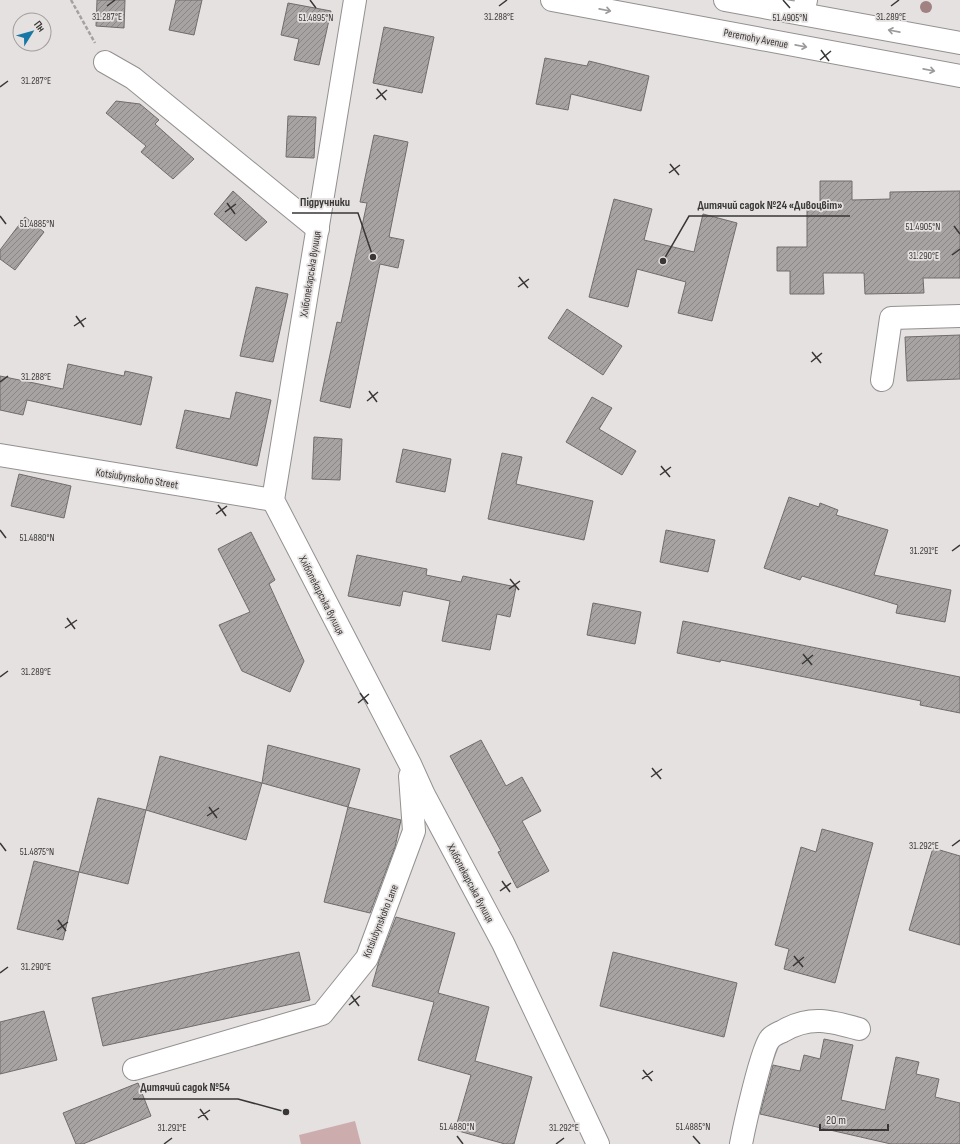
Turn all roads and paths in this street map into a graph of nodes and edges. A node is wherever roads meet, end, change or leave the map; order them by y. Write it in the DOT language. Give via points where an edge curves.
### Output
graph roads {
  1 [pos="71,0"];
  2 [pos="355,0"];
  3 [pos="552,0"];
  4 [pos="726,0"];
  5 [pos="804,7"];
  6 [pos="960,43"];
  7 [pos="105,62"];
  8 [pos="960,76"];
  9 [pos="318,229"];
  10 [pos="960,316"];
  11 [pos="882,380"];
  12 [pos="0,455"];
  13 [pos="273,500"];
  14 [pos="410,764"];
  15 [pos="859,1029"];
  16 [pos="134,1069"];
  17 [pos="598,1144"];
  18 [pos="741,1144"];
  1 -- 7 [label="path"];
  2 -- 9 [label="street, Хлібопекарська вулиця"];
  3 -- 8 [label="street, Peremohy Avenue, one-way"];
  4 -- 5 [label="street"];
  6 -- 5 [label="street, one-way"];
  7 -- 9 [label="street" via="133,78"];
  9 -- 13 [label="street, Хлібопекарська вулиця"];
  10 -- 11 [label="street" via="891,318"];
  12 -- 13 [label="street, Kotsiubynskoho Street"];
  13 -- 14 [label="street, Хлібопекарська вулиця"];
  14 -- 16 [label="street, Kotsiubynskoho Lane" via="414,831 367,958 322,1014"];
  14 -- 17 [label="street, Хлібопекарська вулиця" via="424,795 504,943"];
  15 -- 18 [label="street" via="828,1020 807,1021 789,1027 770,1039 762,1057"];
}
